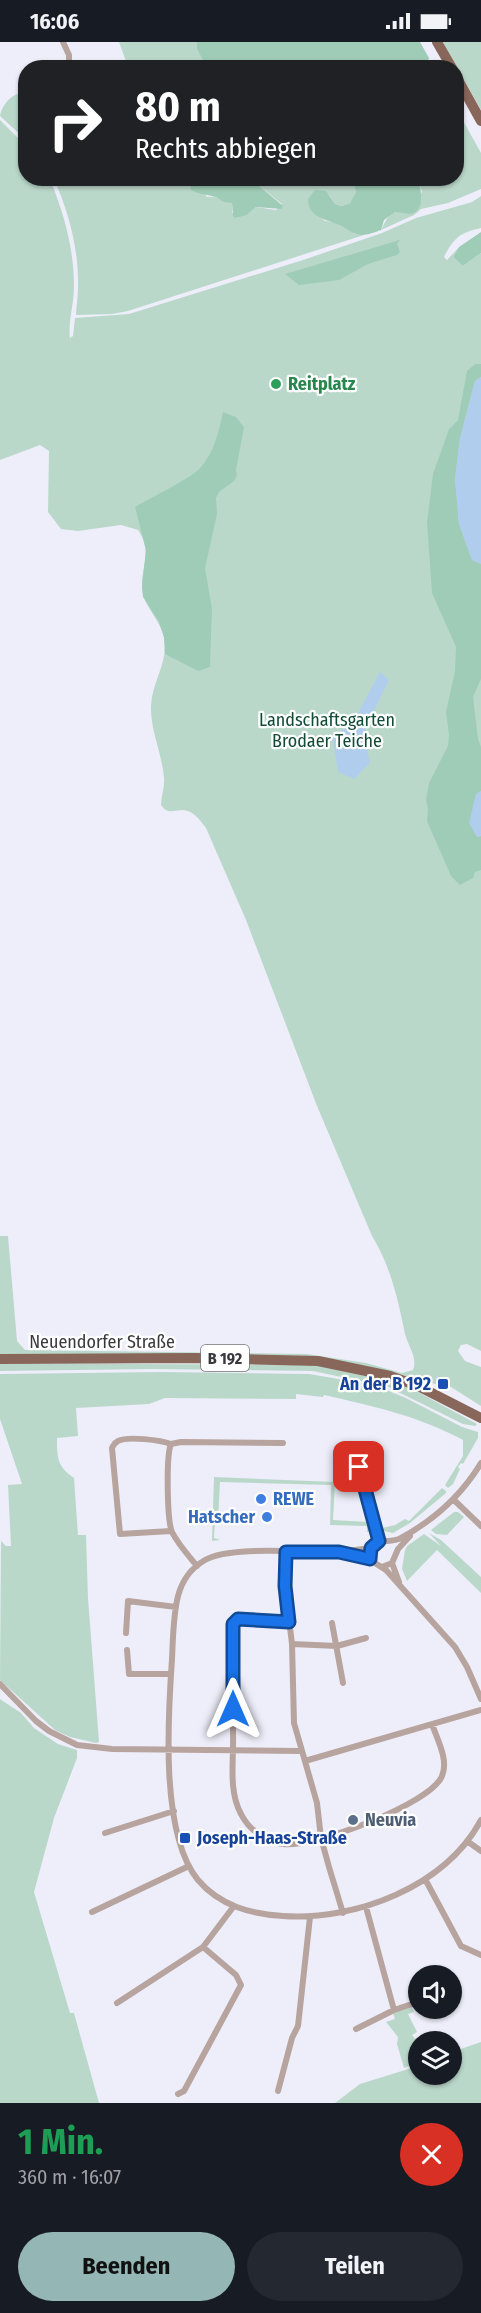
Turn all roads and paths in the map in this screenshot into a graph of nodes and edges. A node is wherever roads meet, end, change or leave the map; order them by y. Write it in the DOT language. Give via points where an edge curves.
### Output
graph roads {
  1 [pos="63,42"];
  2 [pos="437,42"];
  3 [pos="69,60"];
  4 [pos="447,60"];
  5 [pos="464,90"];
  6 [pos="481,121"];
  7 [pos="0,1359"];
  8 [pos="481,1418"];
  9 [pos="283,1443"];
  10 [pos="171,1444"];
  11 [pos="355,1450"];
  12 [pos="481,1464"];
  13 [pos="454,1500"];
  14 [pos="421,1525"];
  15 [pos="481,1526"];
  16 [pos="171,1531"];
  17 [pos="379,1541"];
  18 [pos="388,1542"];
  19 [pos="371,1548"];
  20 [pos="286,1552"];
  21 [pos="339,1552"];
  22 [pos="396,1553"];
  23 [pos="370,1559"];
  24 [pos="392,1563"];
  25 [pos="197,1566"];
  26 [pos="382,1567"];
  27 [pos="403,1590"];
  28 [pos="176,1607"];
  29 [pos="289,1622"];
  30 [pos="332,1623"];
  31 [pos="126,1633"];
  32 [pos="366,1638"];
  33 [pos="292,1644"];
  34 [pos="337,1646"];
  35 [pos="127,1650"];
  36 [pos="171,1674"];
  37 [pos="343,1683"];
  38 [pos="0,1684"];
  39 [pos="481,1699"];
  40 [pos="481,1710"];
  41 [pos="432,1724"];
  42 [pos="170,1750"];
  43 [pos="301,1751"];
  44 [pos="234,1752"];
  45 [pos="305,1761"];
  46 [pos="174,1811"];
  47 [pos="481,1820"];
  48 [pos="105,1833"];
  49 [pos="321,1838"];
  50 [pos="468,1841"];
  51 [pos="481,1851"];
  52 [pos="189,1866"];
  53 [pos="425,1879"];
  54 [pos="234,1906"];
  55 [pos="366,1907"];
  56 [pos="92,1912"];
  57 [pos="343,1913"];
  58 [pos="309,1917"];
  59 [pos="203,1947"];
  60 [pos="481,1955"];
  61 [pos="117,2003"];
  62 [pos="408,2005"];
  63 [pos="394,2010"];
  64 [pos="356,2029"];
  65 [pos="278,2091"];
  66 [pos="178,2094"];
  1 -- 3 [label="street"];
  2 -- 4 [label="main road"];
  5 -- 6 [label="main road"];
  7 -- 8 [label="main road, Neuendorfer Straße / B 192" via="318,1361 390,1376"];
  9 -- 10 [label="street"];
  10 -- 16 [label="street" via="167,1456"];
  10 -- 16 [label="street" via="122,1440 112,1448 120,1534"];
  11 -- 17 [label="street"];
  12 -- 13 [label="street"];
  13 -- 14 [label="street"];
  13 -- 15 [label="street"];
  14 -- 18 [label="street"];
  14 -- 22 [label="street"];
  16 -- 25 [label="street"];
  17 -- 18 [label="street"];
  17 -- 19 [label="street"];
  18 -- 22 [label="street"];
  19 -- 21 [label="street"];
  19 -- 23 [label="street"];
  20 -- 21 [label="street"];
  20 -- 25 [label="street" via="222,1553"];
  20 -- 29 [label="street"];
  21 -- 23 [label="street"];
  22 -- 24 [label="street"];
  23 -- 26 [label="street"];
  24 -- 26 [label="street"];
  24 -- 27 [label="street"];
  25 -- 28 [label="street" via="182,1586"];
  26 -- 27 [label="street"];
  27 -- 39 [label="street" via="455,1647"];
  28 -- 31 [label="street" via="128,1601"];
  28 -- 36 [label="street"];
  29 -- 33 [label="street"];
  29 -- 44 [label="street" via="238,1619 233,1624"];
  30 -- 34 [label="street"];
  32 -- 34 [label="street"];
  33 -- 34 [label="street"];
  33 -- 43 [label="street" via="294,1723"];
  34 -- 37 [label="street"];
  35 -- 36 [label="street" via="129,1674"];
  36 -- 42 [label="street"];
  38 -- 42 [label="street" via="36,1721 77,1745"];
  40 -- 41 [label="street"];
  41 -- 45 [label="street"];
  41 -- 49 [label="street" via="444,1761 438,1784 384,1817"];
  42 -- 44 [label="street"];
  42 -- 46 [label="street"];
  43 -- 44 [label="street"];
  43 -- 45 [label="street"];
  44 -- 49 [label="street" via="233,1789 241,1816 250,1827 282,1844"];
  45 -- 49 [label="street" via="317,1803"];
  46 -- 48 [label="street"];
  46 -- 52 [label="street"];
  47 -- 50 [label="street"];
  49 -- 57 [label="street"];
  50 -- 51 [label="street"];
  50 -- 53 [label="street"];
  52 -- 54 [label="street" via="207,1889"];
  52 -- 56 [label="street"];
  53 -- 55 [label="street"];
  53 -- 60 [label="street" via="461,1947"];
  54 -- 58 [label="street" via="270,1916"];
  54 -- 59 [label="street"];
  55 -- 57 [label="street"];
  55 -- 63 [label="street"];
  57 -- 58 [label="street"];
  58 -- 65 [label="street" via="298,2026"];
  59 -- 61 [label="street"];
  59 -- 66 [label="street" via="236,1975 241,1985 184,2091"];
  62 -- 63 [label="street"];
  63 -- 64 [label="street"];
}
